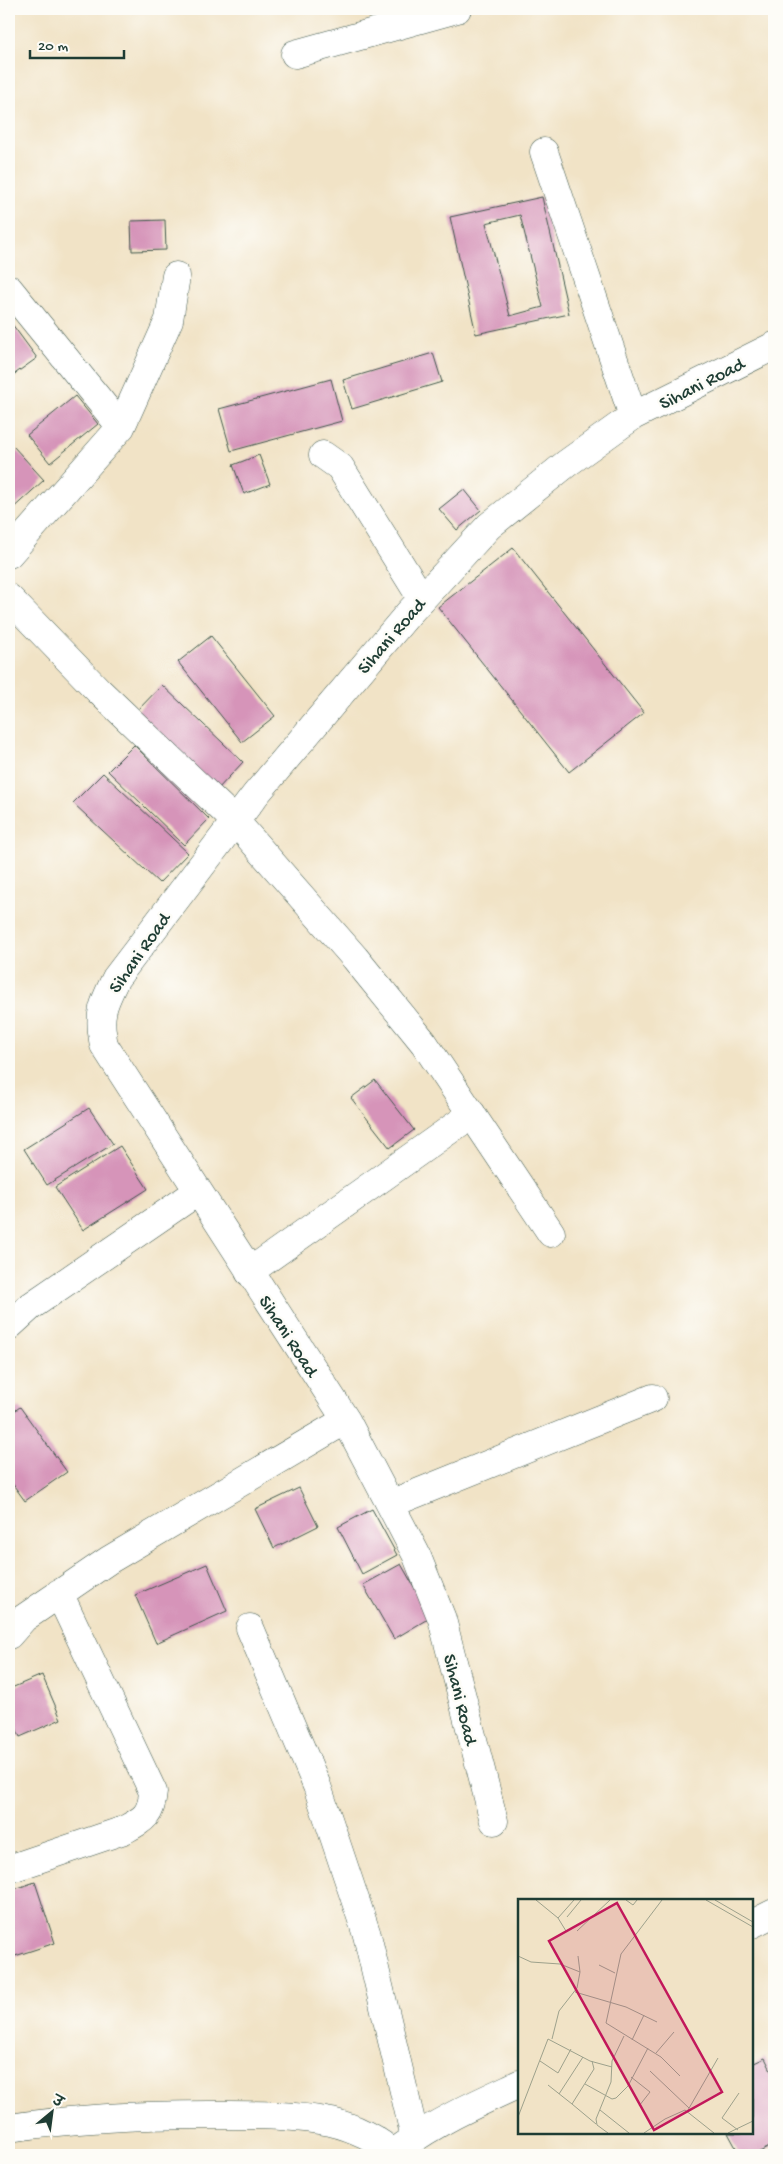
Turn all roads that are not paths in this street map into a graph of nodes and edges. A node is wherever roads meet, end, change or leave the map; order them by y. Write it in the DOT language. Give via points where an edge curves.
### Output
graph roads {
  1 [pos="457,9"];
  2 [pos="295,54"];
  3 [pos="544,152"];
  4 [pos="176,276"];
  5 [pos="9,289"];
  6 [pos="774,346"];
  7 [pos="634,416"];
  8 [pos="121,427"];
  9 [pos="323,455"];
  10 [pos="9,554"];
  11 [pos="9,598"];
  12 [pos="422,598"];
  13 [pos="235,821"];
  14 [pos="472,1114"];
  15 [pos="197,1192"];
  16 [pos="551,1233"];
  17 [pos="249,1272"];
  18 [pos="9,1326"];
  19 [pos="652,1398"];
  20 [pos="346,1420"];
  21 [pos="390,1504"];
  22 [pos="59,1593"];
  23 [pos="250,1628"];
  24 [pos="9,1635"];
  25 [pos="494,1821"];
  26 [pos="9,1869"];
  27 [pos="774,1914"];
  28 [pos="753,1924"];
  29 [pos="518,2084"];
  30 [pos="9,2128"];
  31 [pos="415,2138"];
  32 [pos="394,2155"];
  1 -- 2 [label="street"];
  3 -- 7 [label="street"];
  4 -- 8 [label="street" via="169,320"];
  5 -- 8 [label="street"];
  6 -- 7 [label="street, Sihani Road"];
  7 -- 12 [label="street, Sihani Road" via="566,464 488,526"];
  8 -- 10 [label="street"];
  9 -- 12 [label="street" via="340,467"];
  11 -- 13 [label="street" via="99,691"];
  12 -- 13 [label="street, Sihani Road"];
  13 -- 14 [label="street" via="362,966 424,1043"];
  13 -- 15 [label="street, Sihani Road" via="116,978 99,1022 104,1045"];
  14 -- 16 [label="street"];
  14 -- 17 [label="street"];
  15 -- 17 [label="street, Sihani Road"];
  15 -- 18 [label="street" via="31,1306"];
  17 -- 20 [label="street, Sihani Road"];
  19 -- 21 [label="street"];
  20 -- 21 [label="street, Sihani Road"];
  20 -- 22 [label="street"];
  21 -- 25 [label="street, Sihani Road" via="416,1554 442,1619"];
  22 -- 24 [label="street" via="24,1618"];
  22 -- 26 [label="street" via="153,1792 151,1809 141,1820 124,1830"];
  23 -- 31 [label="street" via="317,1786 367,1935"];
  27 -- 28 [label="street"];
  29 -- 31 [label="street" via="456,2113"];
  30 -- 32 [label="street" via="59,2120 150,2115 282,2116 333,2123 371,2138"];
  31 -- 32 [label="street"];
}
